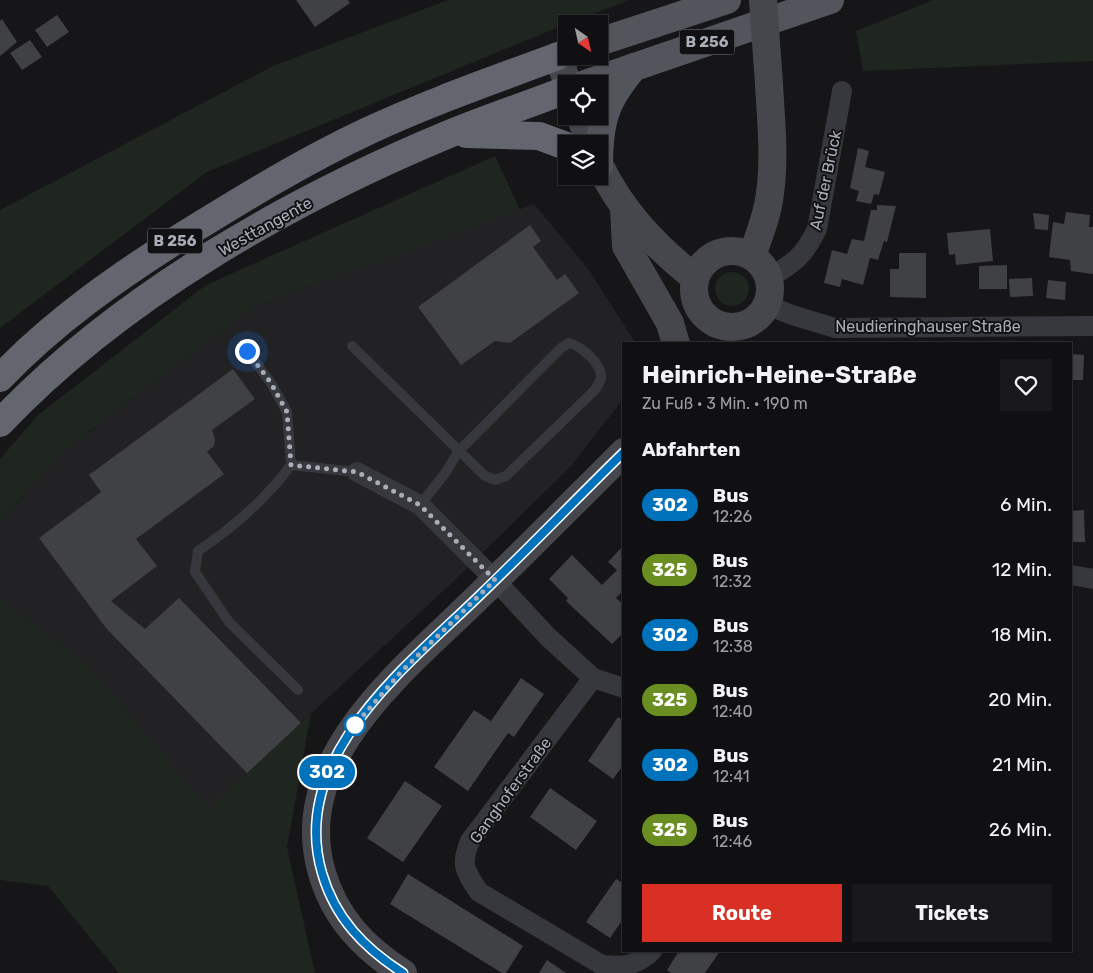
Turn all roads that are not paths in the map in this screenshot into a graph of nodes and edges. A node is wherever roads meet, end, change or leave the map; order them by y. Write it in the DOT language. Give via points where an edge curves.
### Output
graph roads {
  1 [pos="727,0"];
  2 [pos="763,0"];
  3 [pos="830,0"];
  4 [pos="608,39"];
  5 [pos="558,56"];
  6 [pos="634,67"];
  7 [pos="608,76"];
  8 [pos="842,91"];
  9 [pos="558,93"];
  10 [pos="450,134"];
  11 [pos="600,135"];
  12 [pos="558,143"];
  13 [pos="608,180"];
  14 [pos="624,208"];
  15 [pos="752,256"];
  16 [pos="695,278"];
  17 [pos="768,278"];
  18 [pos="767,305"];
  19 [pos="1093,326"];
  20 [pos="714,334"];
  21 [pos="675,342"];
  22 [pos="352,346"];
  23 [pos="247,351"];
  24 [pos="0,378"];
  25 [pos="0,423"];
  26 [pos="458,452"];
  27 [pos="622,454"];
  28 [pos="291,465"];
  29 [pos="357,472"];
  30 [pos="420,505"];
  31 [pos="1072,575"];
  32 [pos="1093,579"];
  33 [pos="495,580"];
  34 [pos="593,678"];
  35 [pos="622,687"];
  36 [pos="298,690"];
  37 [pos="651,952"];
  38 [pos="403,973"];
  1 -- 4 [label="main road, B 256"];
  2 -- 15 [label="main road, bridge" via="772,152 770,193"];
  3 -- 6 [label="main road, B 256"];
  5 -- 24 [label="highway, Westtangente / B 256" via="370,130 254,191 144,260 64,319"];
  6 -- 7 [label="main road, B 256"];
  6 -- 11 [label="main road" via="617,87 605,112"];
  8 -- 17 [label="street, Auf der Brück" via="817,229 808,249 794,263"];
  9 -- 10 [label="highway, Westtangente / B 256"];
  10 -- 12 [label="highway, B 256" via="539,136"];
  10 -- 25 [label="highway, Westtangente / B 256" via="376,166 256,228 139,303 46,378"];
  13 -- 14 [label="main road"];
  14 -- 16 [label="main road" via="654,242"];
  14 -- 21 [label="main road" via="626,246 670,323"];
  15 -- 16 [label="main road" via="739,251 725,251 712,256 701,265"];
  15 -- 17 [label="main road" via="765,269"];
  16 -- 20 [label="main road" via="693,292 697,306"];
  17 -- 18 [label="main road" via="770,293"];
  18 -- 19 [label="street, Neudieringhauser Straße" via="835,328"];
  18 -- 20 [label="main road" via="745,325"];
  22 -- 26 [label="lane"];
  23 -- 28 [label="lane" via="271,383 287,412"];
  26 -- 26 [label="lane" via="560,348 569,343 578,345 599,367 601,378 595,390 506,476 495,480 484,476"];
  26 -- 30 [label="lane"];
  27 -- 33 [label="main road"];
  28 -- 29 [label="lane"];
  28 -- 36 [label="lane" via="248,514 198,551 195,572 229,622"];
  29 -- 30 [label="street"];
  30 -- 33 [label="street"];
  31 -- 32 [label="street"];
  33 -- 34 [label="street" via="548,638"];
  33 -- 38 [label="main road" via="364,713 330,764 320,795 315,827 318,860 328,891 343,920 364,945"];
  34 -- 35 [label="street"];
  34 -- 37 [label="street, Ganghoferstraße" via="470,842 463,858 468,875 479,892 602,965 624,967"];
}
